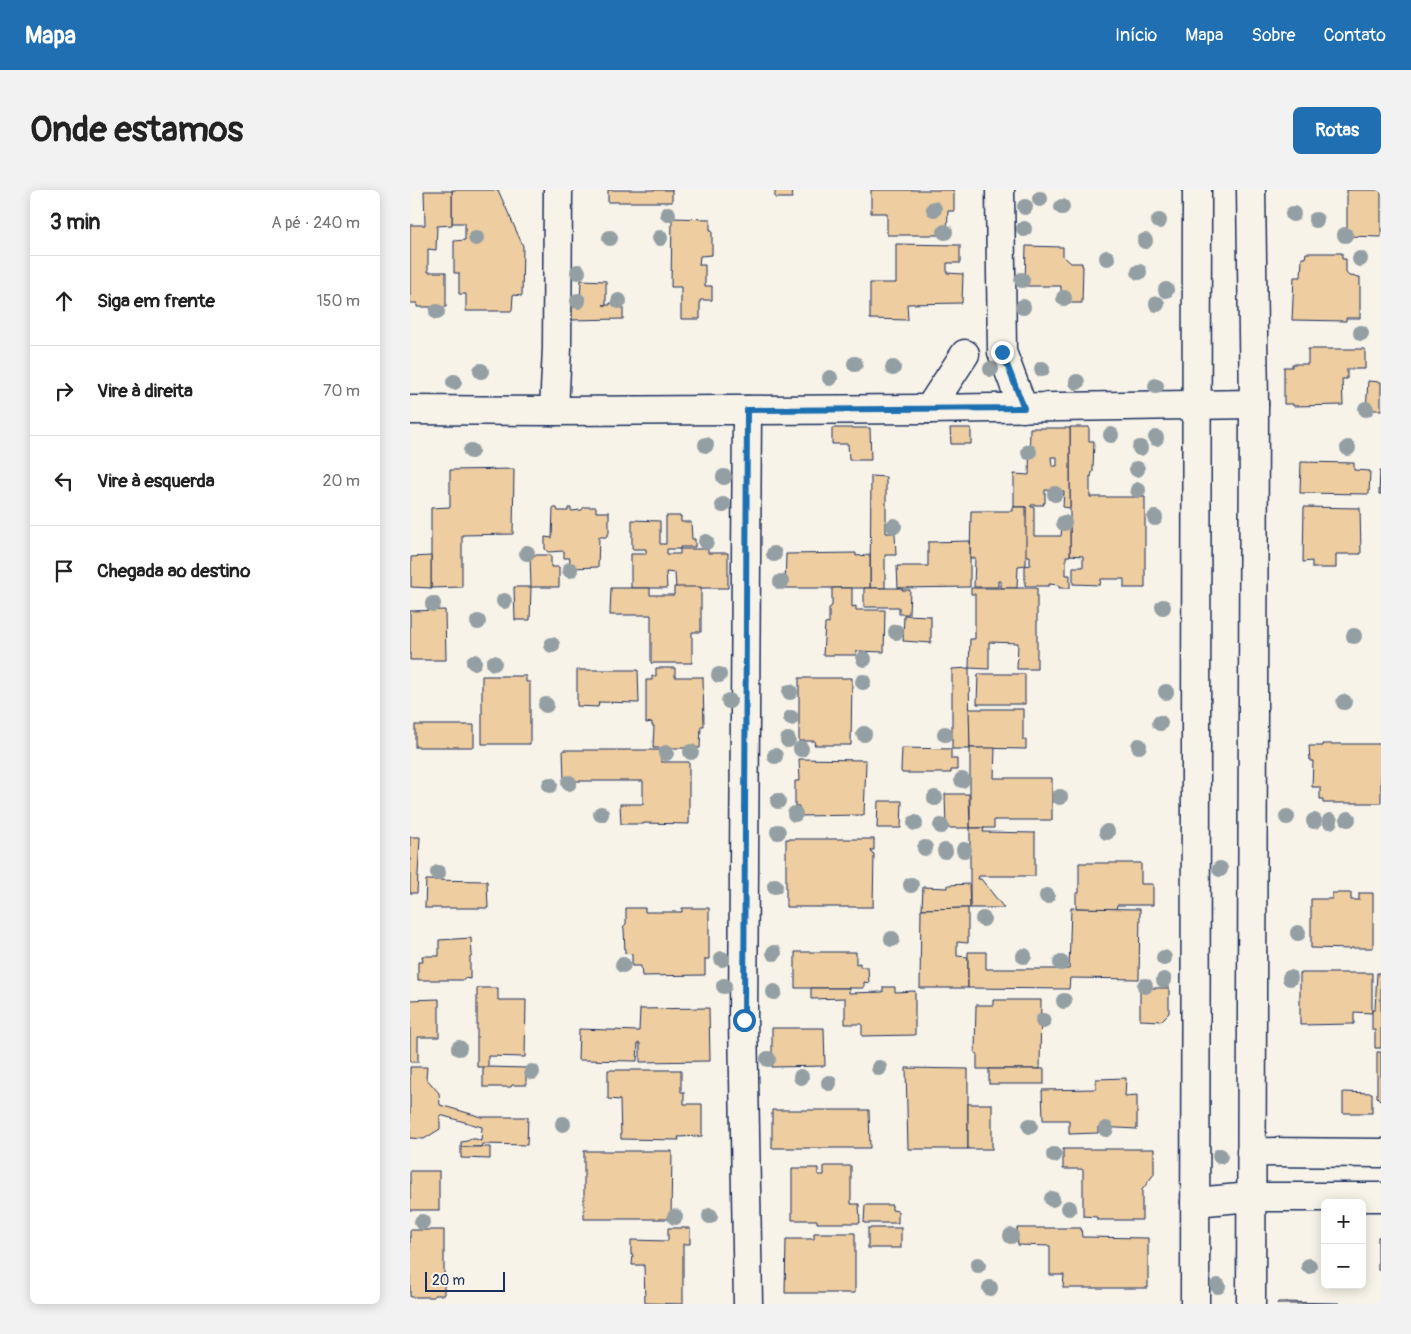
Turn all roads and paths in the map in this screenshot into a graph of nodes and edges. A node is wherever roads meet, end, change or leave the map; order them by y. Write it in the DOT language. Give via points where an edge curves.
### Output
graph roads {
  1 [pos="558,190"];
  2 [pos="1000,190"];
  3 [pos="1197,190"];
  4 [pos="1251,190"];
  5 [pos="965,354"];
  6 [pos="1254,404"];
  7 [pos="1196,406"];
  8 [pos="1024,408"];
  9 [pos="929,409"];
  10 [pos="410,410"];
  11 [pos="747,410"];
  12 [pos="554,411"];
  13 [pos="1251,1152"];
  14 [pos="1381,1153"];
  15 [pos="1381,1197"];
  16 [pos="1251,1198"];
  17 [pos="1196,1202"];
  18 [pos="748,1304"];
  19 [pos="1195,1304"];
  20 [pos="1251,1304"];
  1 -- 12 [label="street"];
  2 -- 8 [label="street" via="1002,352"];
  3 -- 7 [label="street"];
  4 -- 6 [label="street"];
  5 -- 9 [label="street"];
  6 -- 7 [label="street"];
  6 -- 13 [label="street"];
  7 -- 8 [label="street"];
  7 -- 17 [label="street"];
  8 -- 9 [label="street"];
  9 -- 11 [label="street"];
  10 -- 12 [label="street"];
  11 -- 12 [label="street"];
  11 -- 18 [label="street" via="744,1020"];
  13 -- 14 [label="street"];
  13 -- 16 [label="street"];
  15 -- 16 [label="street"];
  16 -- 17 [label="street"];
  16 -- 20 [label="street"];
  17 -- 19 [label="street"];
}
